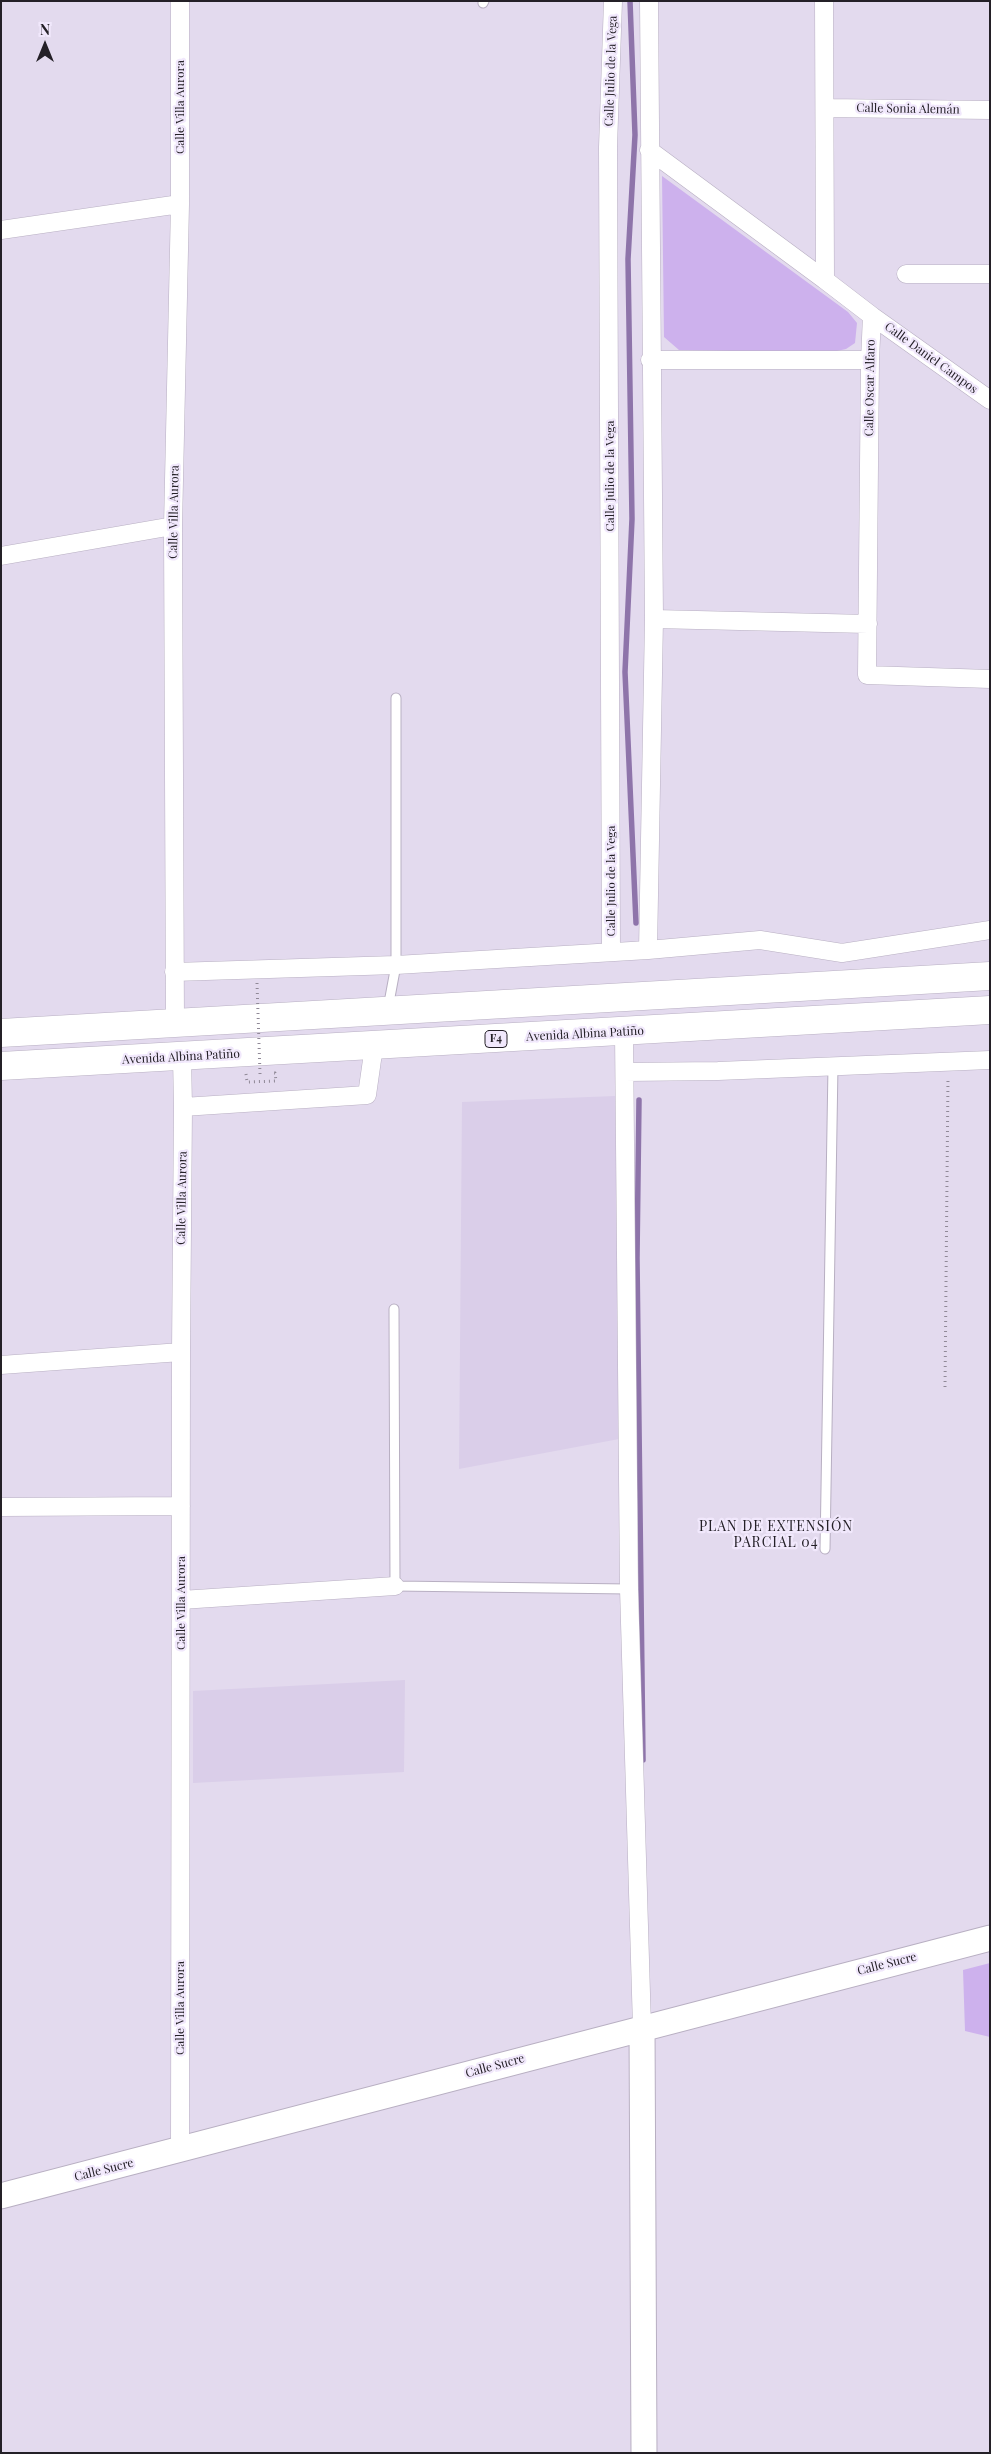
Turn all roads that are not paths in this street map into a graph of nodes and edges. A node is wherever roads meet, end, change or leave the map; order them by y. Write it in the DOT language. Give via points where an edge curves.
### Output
graph roads {
  1 [pos="180,1"];
  2 [pos="613,1"];
  3 [pos="649,1"];
  4 [pos="824,1"];
  5 [pos="826,108"];
  6 [pos="990,110"];
  7 [pos="650,150"];
  8 [pos="180,204"];
  9 [pos="1,230"];
  10 [pos="906,274"];
  11 [pos="990,274"];
  12 [pos="825,280"];
  13 [pos="872,316"];
  14 [pos="650,360"];
  15 [pos="870,360"];
  16 [pos="990,400"];
  17 [pos="173,526"];
  18 [pos="1,556"];
  19 [pos="654,619"];
  20 [pos="868,624"];
  21 [pos="990,679"];
  22 [pos="396,698"];
  23 [pos="990,930"];
  24 [pos="648,950"];
  25 [pos="611,951"];
  26 [pos="396,965"];
  27 [pos="174,972"];
  28 [pos="990,976"];
  29 [pos="388,1010"];
  30 [pos="990,1010"];
  31 [pos="175,1023"];
  32 [pos="624,1032"];
  33 [pos="1,1033"];
  34 [pos="374,1046"];
  35 [pos="182,1056"];
  36 [pos="990,1060"];
  37 [pos="1,1066"];
  38 [pos="833,1066"];
  39 [pos="625,1072"];
  40 [pos="184,1107"];
  41 [pos="394,1309"];
  42 [pos="181,1352"];
  43 [pos="1,1364"];
  44 [pos="181,1506"];
  45 [pos="1,1507"];
  46 [pos="825,1550"];
  47 [pos="395,1586"];
  48 [pos="629,1589"];
  49 [pos="180,1600"];
  50 [pos="990,1938"];
  51 [pos="642,2027"];
  52 [pos="180,2150"];
  53 [pos="1,2196"];
  54 [pos="644,2453"];
  1 -- 8 [label="street, Calle Villa Aurora"];
  2 -- 25 [label="street, Calle Julio de la Vega" via="608,148"];
  3 -- 7 [label="street"];
  4 -- 5 [label="street"];
  5 -- 6 [label="street, Calle Sonia Alemán"];
  5 -- 12 [label="street"];
  7 -- 12 [label="street"];
  7 -- 14 [label="street"];
  8 -- 9 [label="street"];
  8 -- 17 [label="street, Calle Villa Aurora"];
  10 -- 11 [label="street"];
  12 -- 13 [label="street"];
  13 -- 15 [label="street, Calle Oscar Alfaro"];
  13 -- 16 [label="street, Calle Daniel Campos"];
  14 -- 15 [label="street"];
  14 -- 19 [label="street"];
  15 -- 20 [label="street, Calle Oscar Alfaro"];
  17 -- 18 [label="street"];
  17 -- 27 [label="street, Calle Villa Aurora"];
  19 -- 20 [label="street"];
  19 -- 24 [label="street"];
  20 -- 21 [label="street, Calle Oscar Alfaro" via="867,675"];
  22 -- 26 [label="lane"];
  23 -- 24 [label="street" via="842,952 760,940"];
  24 -- 25 [label="street"];
  25 -- 26 [label="street"];
  26 -- 27 [label="street"];
  26 -- 29 [label="lane"];
  27 -- 31 [label="street, Calle Villa Aurora"];
  28 -- 29 [label="highway"];
  29 -- 31 [label="highway"];
  30 -- 32 [label="highway, Avenida Albina Patiño / F4"];
  31 -- 33 [label="highway"];
  32 -- 34 [label="highway, Avenida Albina Patiño / F4"];
  32 -- 39 [label="street"];
  34 -- 35 [label="highway, Avenida Albina Patiño / F4"];
  34 -- 40 [label="street" via="368,1095"];
  35 -- 37 [label="highway, Avenida Albina Patiño / F4"];
  35 -- 40 [label="street, Calle Villa Aurora"];
  36 -- 38 [label="street"];
  38 -- 39 [label="street"];
  38 -- 46 [label="lane"];
  39 -- 48 [label="street"];
  40 -- 42 [label="street, Calle Villa Aurora"];
  41 -- 47 [label="lane"];
  42 -- 43 [label="street"];
  42 -- 44 [label="street, Calle Villa Aurora"];
  44 -- 45 [label="street"];
  44 -- 49 [label="street, Calle Villa Aurora"];
  47 -- 48 [label="lane"];
  47 -- 49 [label="street"];
  48 -- 51 [label="street"];
  49 -- 52 [label="street, Calle Villa Aurora"];
  50 -- 51 [label="main road, Calle Sucre"];
  51 -- 52 [label="main road, Calle Sucre"];
  51 -- 54 [label="main road"];
  52 -- 53 [label="main road, Calle Sucre"];
}
